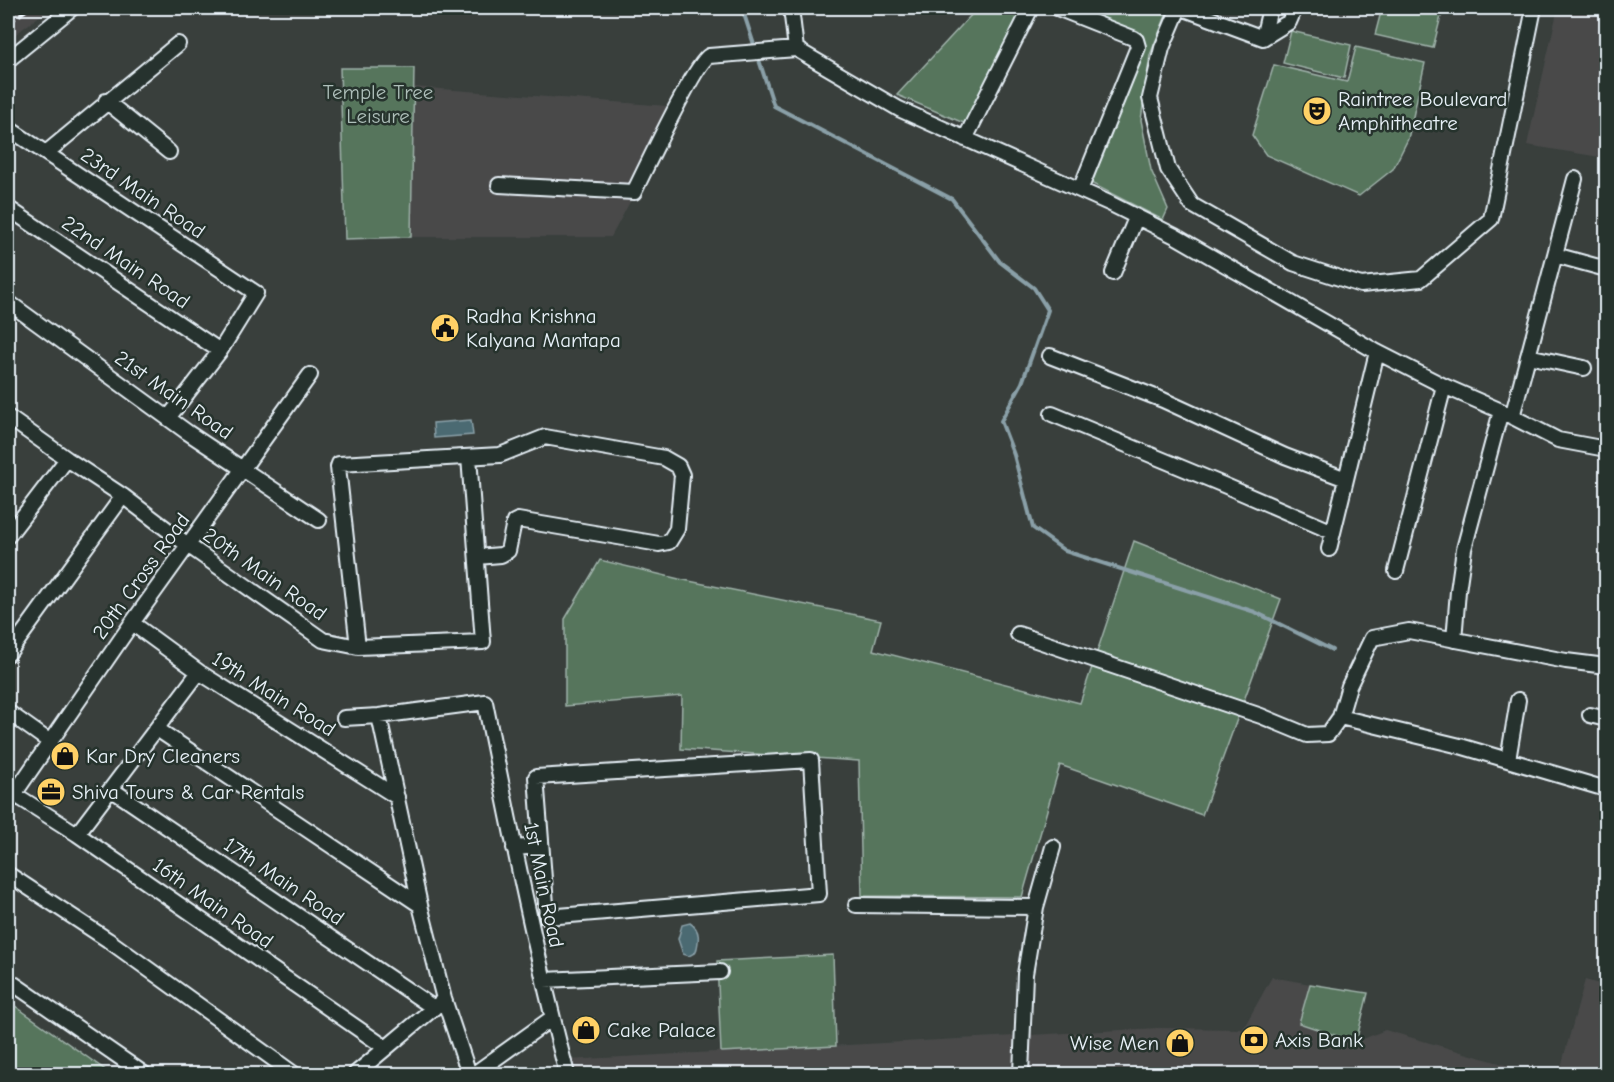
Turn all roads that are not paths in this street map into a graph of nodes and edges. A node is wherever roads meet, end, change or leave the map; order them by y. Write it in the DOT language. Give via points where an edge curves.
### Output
graph roads {
  1 [pos="72,8"];
  2 [pos="791,8"];
  3 [pos="1031,8"];
  4 [pos="1057,8"];
  5 [pos="1180,8"];
  6 [pos="1270,8"];
  7 [pos="1295,8"];
  8 [pos="1534,8"];
  9 [pos="1263,38"];
  10 [pos="178,44"];
  11 [pos="796,49"];
  12 [pos="8,60"];
  13 [pos="106,101"];
  14 [pos="8,128"];
  15 [pos="965,139"];
  16 [pos="169,152"];
  17 [pos="46,153"];
  18 [pos="1575,179"];
  19 [pos="499,184"];
  20 [pos="1080,190"];
  21 [pos="8,208"];
  22 [pos="1136,218"];
  23 [pos="1555,255"];
  24 [pos="1606,269"];
  25 [pos="1113,273"];
  26 [pos="8,302"];
  27 [pos="220,351"];
  28 [pos="1377,352"];
  29 [pos="1050,356"];
  30 [pos="1528,356"];
  31 [pos="1584,368"];
  32 [pos="310,375"];
  33 [pos="1443,386"];
  34 [pos="1052,414"];
  35 [pos="1507,414"];
  36 [pos="8,417"];
  37 [pos="168,418"];
  38 [pos="1606,449"];
  39 [pos="469,457"];
  40 [pos="67,459"];
  41 [pos="243,469"];
  42 [pos="1346,479"];
  43 [pos="123,496"];
  44 [pos="319,520"];
  45 [pos="1333,532"];
  46 [pos="8,536"];
  47 [pos="189,546"];
  48 [pos="1329,549"];
  49 [pos="477,557"];
  50 [pos="1396,571"];
  51 [pos="132,623"];
  52 [pos="1018,634"];
  53 [pos="1454,640"];
  54 [pos="358,647"];
  55 [pos="8,654"];
  56 [pos="1606,666"];
  57 [pos="200,672"];
  58 [pos="1518,700"];
  59 [pos="8,712"];
  60 [pos="1590,715"];
  61 [pos="379,717"];
  62 [pos="1340,717"];
  63 [pos="344,718"];
  64 [pos="1606,719"];
  65 [pos="157,729"];
  66 [pos="50,742"];
  67 [pos="1508,760"];
  68 [pos="111,789"];
  69 [pos="1606,789"];
  70 [pos="12,791"];
  71 [pos="397,797"];
  72 [pos="77,834"];
  73 [pos="541,846"];
  74 [pos="1053,847"];
  75 [pos="514,848"];
  76 [pos="8,874"];
  77 [pos="420,904"];
  78 [pos="856,905"];
  79 [pos="1036,907"];
  80 [pos="720,972"];
  81 [pos="8,980"];
  82 [pos="544,980"];
  83 [pos="439,1003"];
  84 [pos="552,1018"];
  85 [pos="386,1048"];
  86 [pos="144,1074"];
  87 [pos="294,1074"];
  88 [pos="355,1074"];
  89 [pos="469,1074"];
  90 [pos="474,1074"];
  91 [pos="567,1074"];
  92 [pos="1022,1074"];
  1 -- 12 [label="street"];
  2 -- 11 [label="street"];
  3 -- 15 [label="street"];
  4 -- 20 [label="street" via="1133,38 1138,47"];
  5 -- 8 [label="street" via="1162,48 1150,98 1168,169 1192,204 1293,263 1361,285 1421,279 1491,219"];
  5 -- 9 [label="street"];
  6 -- 9 [label="street"];
  7 -- 9 [label="street" via="1289,22"];
  10 -- 13 [label="street"];
  11 -- 15 [label="street" via="899,109"];
  11 -- 19 [label="street" via="704,58 634,192"];
  13 -- 16 [label="street"];
  13 -- 17 [label="street"];
  14 -- 17 [label="street, 23rd Main Road"];
  15 -- 20 [label="street"];
  17 -- 27 [label="street, 23rd Main Road" via="256,293"];
  18 -- 23 [label="street"];
  20 -- 22 [label="street"];
  21 -- 27 [label="street, 22nd Main Road"];
  22 -- 25 [label="street"];
  22 -- 28 [label="street" via="1175,236"];
  23 -- 24 [label="street"];
  23 -- 30 [label="street"];
  26 -- 37 [label="street, 21st Main Road"];
  27 -- 37 [label="street"];
  28 -- 33 [label="street"];
  28 -- 42 [label="street"];
  29 -- 42 [label="street"];
  30 -- 31 [label="street"];
  30 -- 35 [label="street"];
  32 -- 41 [label="street, 20th Cross Road"];
  33 -- 35 [label="street"];
  33 -- 50 [label="street"];
  34 -- 45 [label="street"];
  35 -- 38 [label="street" via="1558,440"];
  35 -- 53 [label="street" via="1464,549"];
  36 -- 40 [label="street, 20th Main Road"];
  37 -- 41 [label="street, 21st Main Road"];
  39 -- 49 [label="street"];
  39 -- 49 [label="street" via="500,455 545,437 664,458 678,466 682,475 677,529 669,542 659,544 518,520 514,522 508,551"];
  39 -- 54 [label="street" via="338,465"];
  40 -- 43 [label="street, 20th Main Road"];
  40 -- 46 [label="street"];
  41 -- 44 [label="street, 21st Main Road"];
  41 -- 47 [label="street, 20th Cross Road"];
  42 -- 45 [label="street"];
  43 -- 47 [label="street, 20th Main Road"];
  43 -- 55 [label="street"];
  45 -- 48 [label="street"];
  47 -- 51 [label="street, 20th Cross Road"];
  47 -- 54 [label="street, 20th Main Road" via="323,640"];
  49 -- 54 [label="street, 20th Main Road" via="483,642"];
  51 -- 57 [label="street, 19th Main Road"];
  51 -- 66 [label="street, 20th Cross Road"];
  52 -- 62 [label="street" via="1261,716 1306,735 1328,734"];
  53 -- 56 [label="street"];
  53 -- 62 [label="street" via="1409,631 1372,638 1349,686"];
  57 -- 65 [label="street"];
  57 -- 71 [label="street, 19th Main Road"];
  58 -- 67 [label="street"];
  59 -- 66 [label="street"];
  60 -- 64 [label="street"];
  61 -- 63 [label="street"];
  61 -- 71 [label="street"];
  61 -- 75 [label="street, 1st Main Road" via="485,702"];
  62 -- 67 [label="street"];
  65 -- 68 [label="street"];
  65 -- 77 [label="street"];
  66 -- 70 [label="street, 20th Cross Road"];
  67 -- 69 [label="street"];
  68 -- 72 [label="street"];
  68 -- 83 [label="street, 17th Main Road"];
  70 -- 72 [label="street, 16th Main Road"];
  71 -- 77 [label="street"];
  72 -- 85 [label="street, 16th Main Road"];
  73 -- 73 [label="street" via="536,777 811,760 819,894 547,917"];
  73 -- 75 [label="street"];
  74 -- 79 [label="street"];
  75 -- 82 [label="street, 1st Main Road"];
  76 -- 87 [label="street" via="108,940"];
  77 -- 83 [label="street"];
  78 -- 79 [label="street"];
  79 -- 92 [label="street" via="1025,974"];
  80 -- 82 [label="street"];
  81 -- 86 [label="street"];
  82 -- 84 [label="street, 1st Main Road"];
  83 -- 85 [label="street"];
  83 -- 89 [label="street"];
  84 -- 90 [label="street"];
  84 -- 91 [label="street, 1st Main Road"];
  85 -- 88 [label="street"];
}
